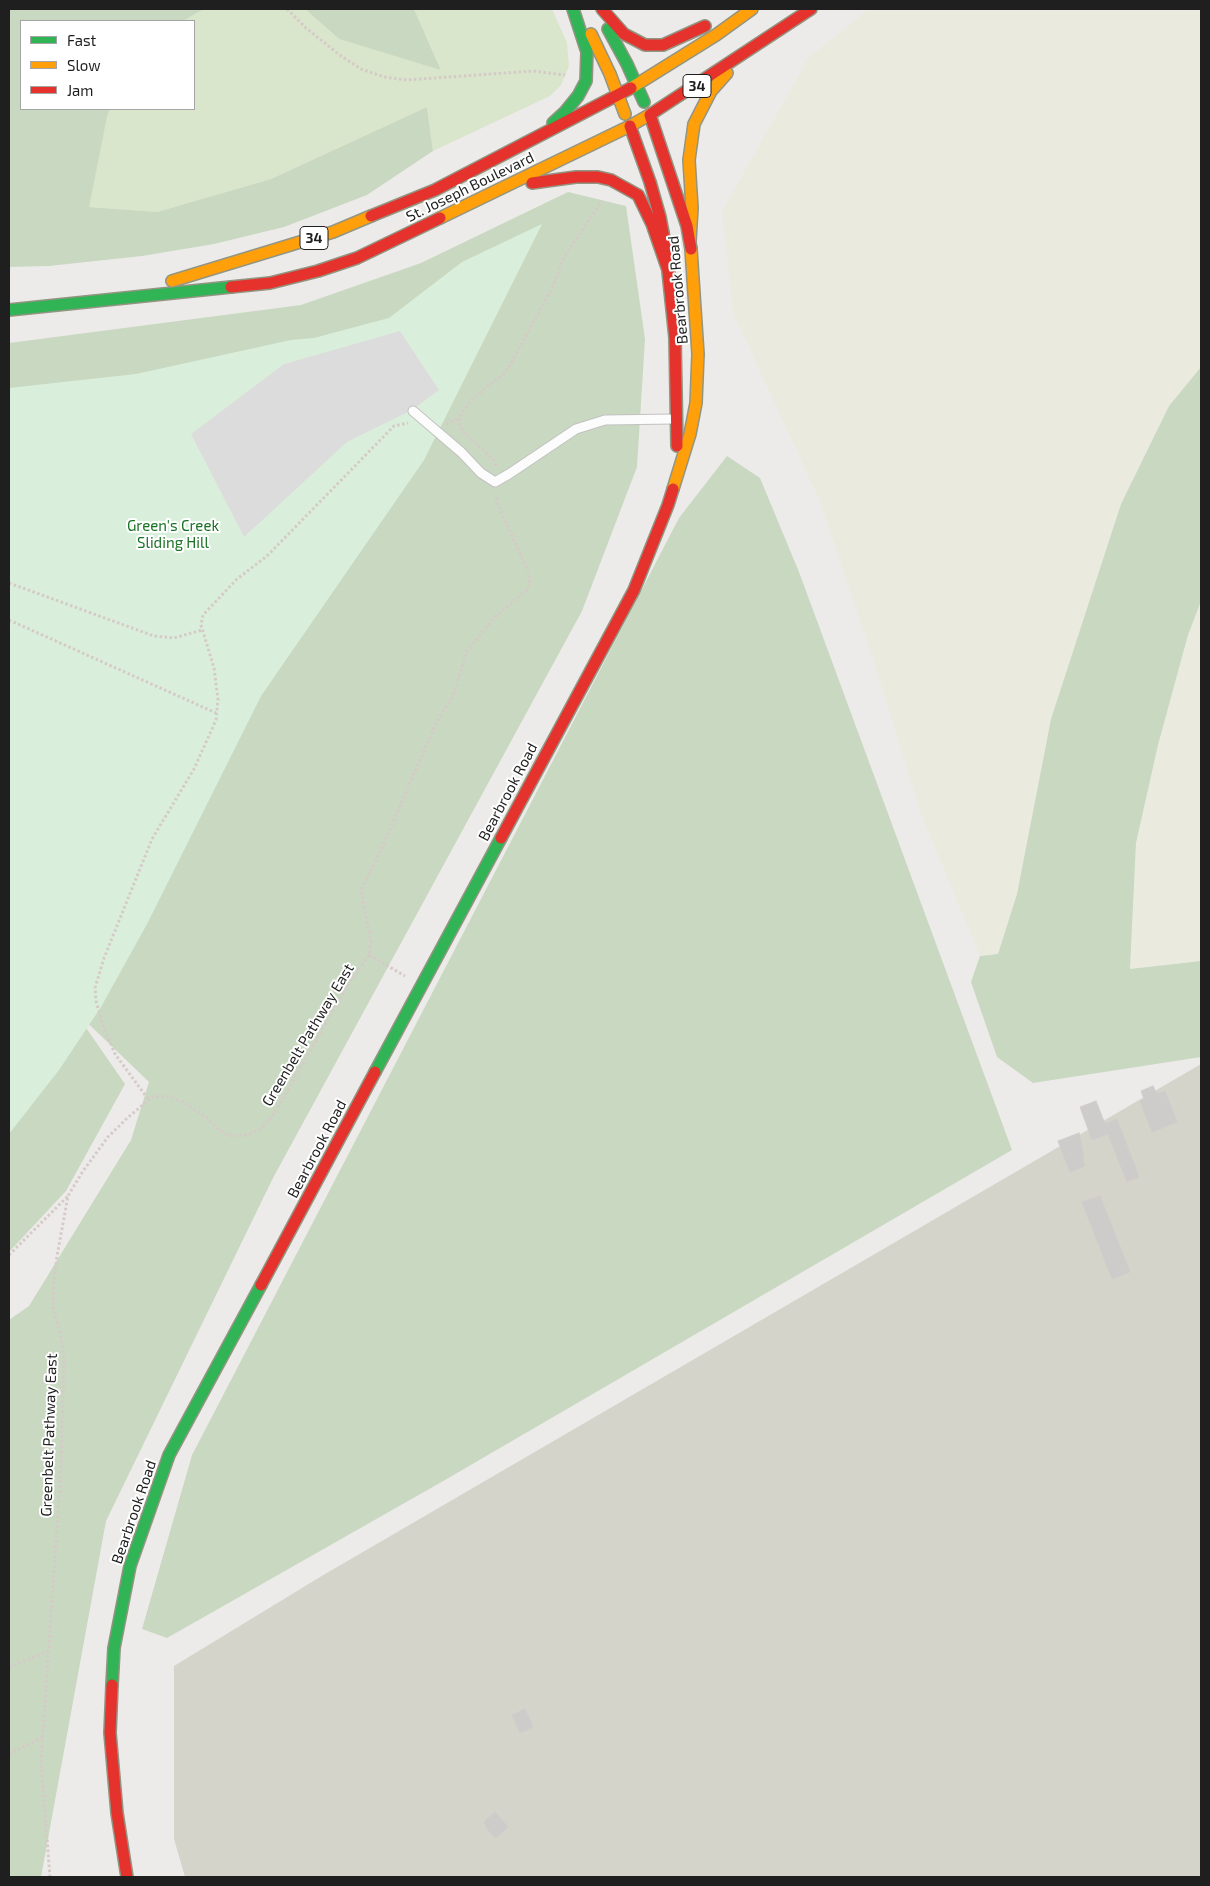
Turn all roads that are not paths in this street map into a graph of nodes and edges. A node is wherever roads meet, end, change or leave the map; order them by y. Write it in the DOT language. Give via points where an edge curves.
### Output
graph roads {
  1 [pos="573,9"];
  2 [pos="578,9"];
  3 [pos="597,9"];
  4 [pos="602,9"];
  5 [pos="752,9"];
  6 [pos="810,9"];
  7 [pos="713,21"];
  8 [pos="743,56"];
  9 [pos="636,86"];
  10 [pos="618,96"];
  11 [pos="650,115"];
  12 [pos="630,126"];
  13 [pos="511,152"];
  14 [pos="505,186"];
  15 [pos="690,240"];
  16 [pos="669,273"];
  17 [pos="108,300"];
  18 [pos="10,310"];
  19 [pos="414,411"];
  20 [pos="676,419"];
  21 [pos="678,469"];
  22 [pos="127,1877"];
  1 -- 13 [label="main road" via="587,52 586,81 565,112 548,128"];
  2 -- 10 [label="main road, Bearbrook Road"];
  3 -- 9 [label="main road, Bearbrook Road"];
  4 -- 7 [label="main road" via="624,34 645,45 663,45"];
  5 -- 9 [label="main road, St. Joseph Boulevard / 34"];
  6 -- 8 [label="main road, St. Joseph Boulevard / 34"];
  8 -- 11 [label="main road, St. Joseph Boulevard / 34"];
  8 -- 15 [label="main road" via="711,90 694,124 689,160"];
  9 -- 10 [label="main road, St. Joseph Boulevard / 34"];
  9 -- 11 [label="main road, Bearbrook Road"];
  10 -- 12 [label="main road, Bearbrook Road"];
  10 -- 13 [label="main road, St. Joseph Boulevard / 34"];
  11 -- 12 [label="main road, St. Joseph Boulevard / 34"];
  11 -- 15 [label="main road, Bearbrook Road"];
  12 -- 14 [label="main road, St. Joseph Boulevard / 34"];
  12 -- 16 [label="main road, Bearbrook Road" via="660,217"];
  13 -- 17 [label="main road, St. Joseph Boulevard / 34" via="435,190 333,232"];
  14 -- 16 [label="main road" via="598,177 626,187 638,195 646,208"];
  14 -- 17 [label="main road, St. Joseph Boulevard / 34" via="357,258 318,272 270,283"];
  15 -- 21 [label="main road, Bearbrook Road" via="698,354 696,403"];
  16 -- 20 [label="main road, Bearbrook Road" via="675,338"];
  17 -- 18 [label="main road, St. Joseph Boulevard / 34"];
  19 -- 20 [label="lane" via="495,482 576,429 605,420"];
  20 -- 21 [label="main road, Bearbrook Road"];
  21 -- 22 [label="main road, Bearbrook Road" via="665,513 634,590 169,1455 130,1566 114,1648 110,1733"];
}
